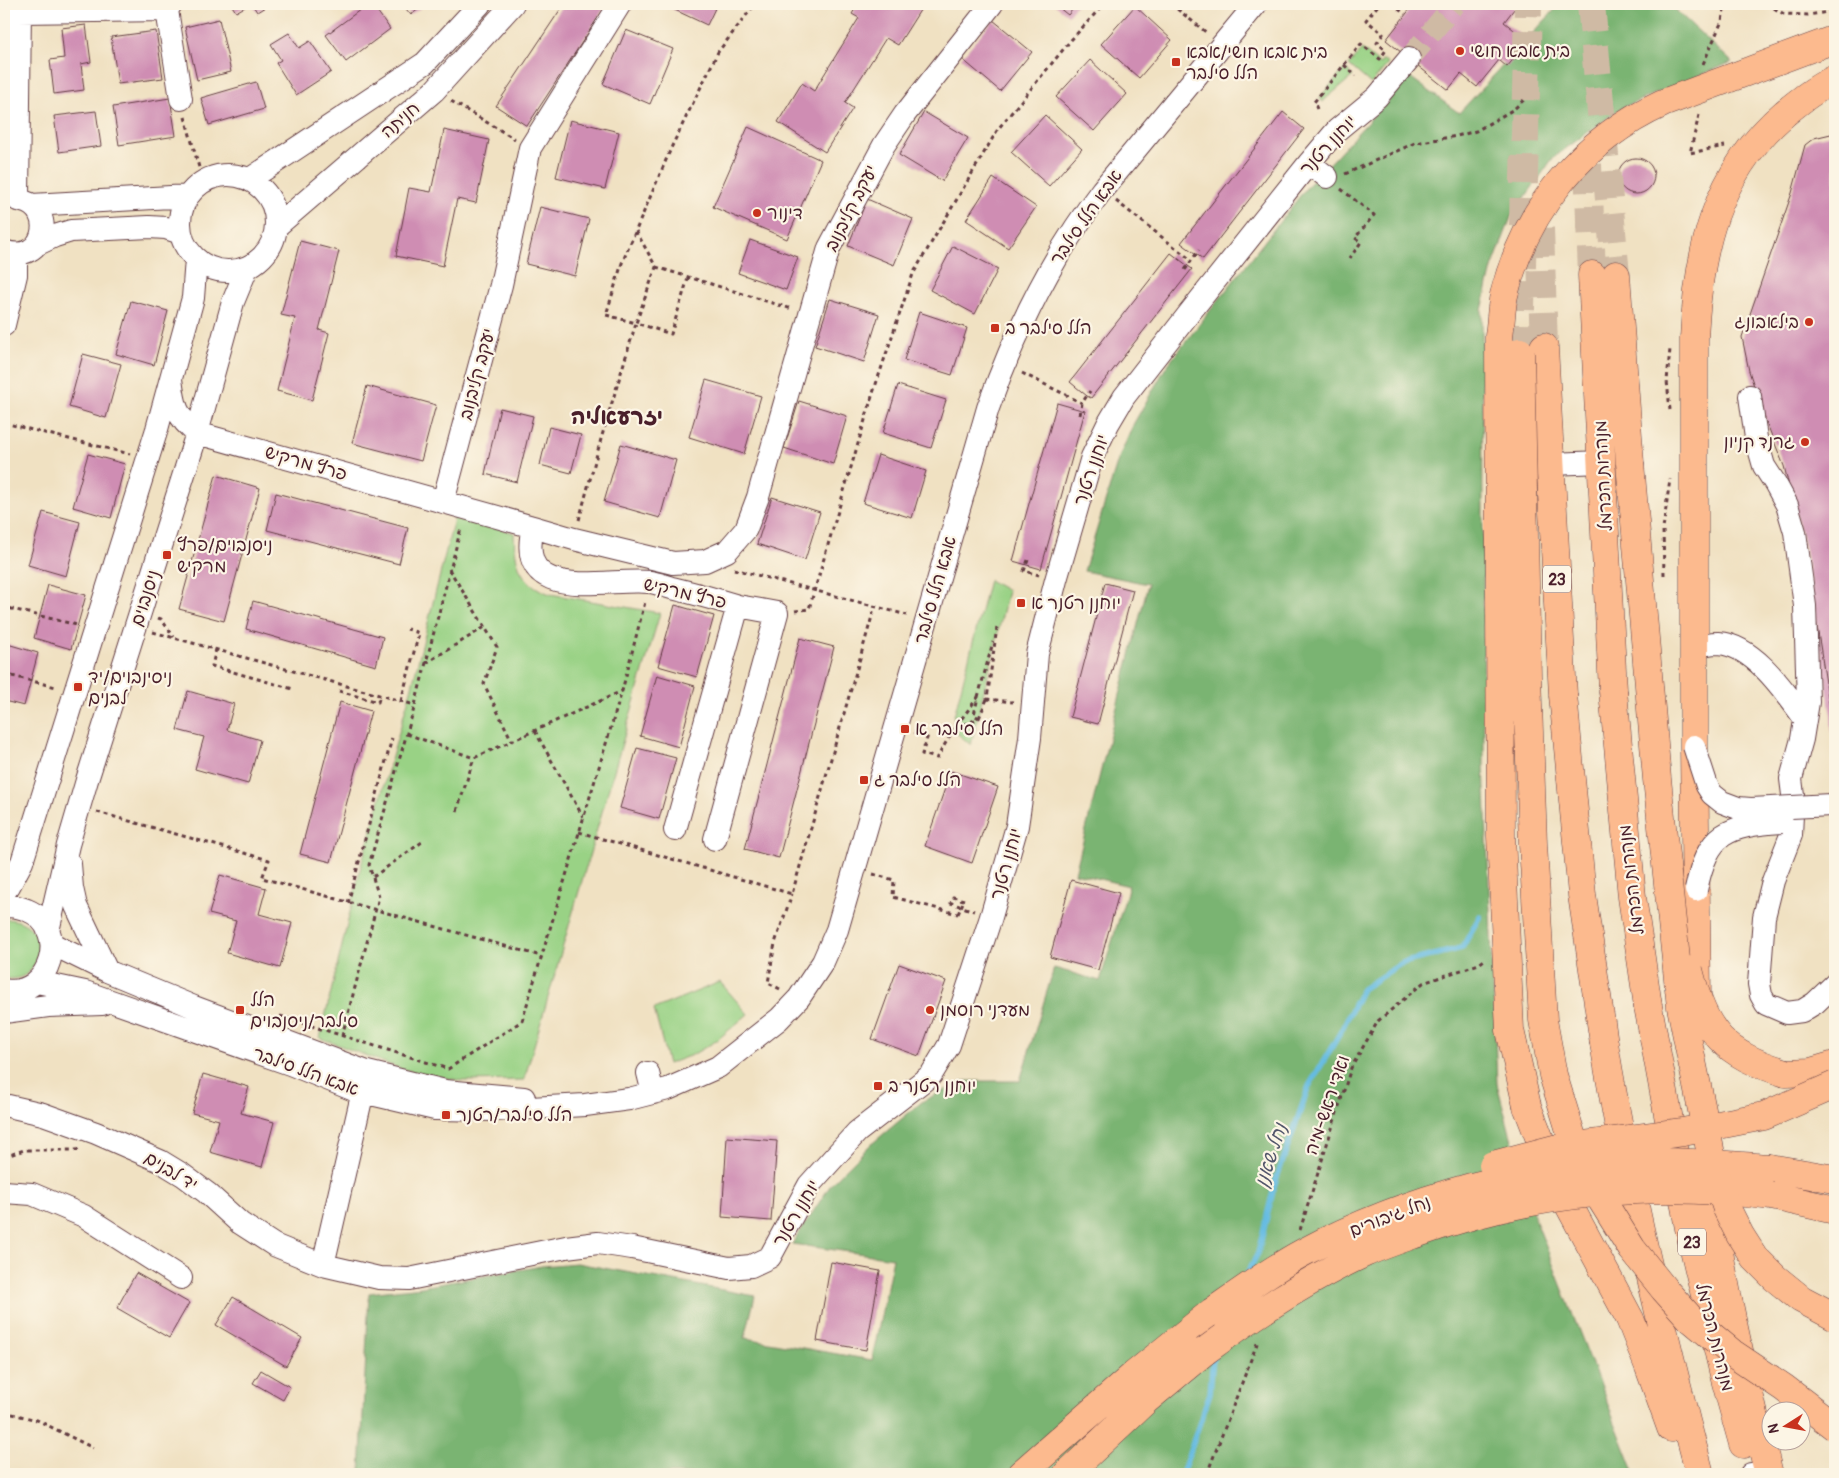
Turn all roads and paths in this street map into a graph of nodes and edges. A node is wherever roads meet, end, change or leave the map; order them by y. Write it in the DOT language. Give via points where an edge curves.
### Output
graph roads {
  1 [pos="480,4"];
  2 [pos="513,4"];
  3 [pos="620,4"];
  4 [pos="755,4"];
  5 [pos="992,4"];
  6 [pos="1104,4"];
  7 [pos="1171,4"];
  8 [pos="1256,4"];
  9 [pos="1332,4"];
  10 [pos="1345,4"];
  11 [pos="1379,4"];
  12 [pos="1392,4"];
  13 [pos="1725,4"];
  14 [pos="1767,4"];
  15 [pos="169,7"];
  16 [pos="20,8"];
  17 [pos="1835,11"];
  18 [pos="1406,14"];
  19 [pos="1198,26"];
  20 [pos="1835,40"];
  21 [pos="1409,59"];
  22 [pos="1344,65"];
  23 [pos="1702,65"];
  24 [pos="1356,76"];
  25 [pos="1835,79"];
  26 [pos="434,91"];
  27 [pos="1526,98"];
  28 [pos="181,99"];
  29 [pos="1317,108"];
  30 [pos="1699,115"];
  31 [pos="1728,145"];
  32 [pos="530,148"];
  33 [pos="1309,163"];
  34 [pos="1327,177"];
  35 [pos="250,179"];
  36 [pos="195,189"];
  37 [pos="18,203"];
  38 [pos="1134,214"];
  39 [pos="276,226"];
  40 [pos="636,230"];
  41 [pos="181,233"];
  42 [pos="19,250"];
  43 [pos="1199,250"];
  44 [pos="1350,258"];
  45 [pos="196,259"];
  46 [pos="1191,260"];
  47 [pos="247,268"];
  48 [pos="656,268"];
  49 [pos="1185,270"];
  50 [pos="688,278"];
  51 [pos="810,314"];
  52 [pos="636,322"];
  53 [pos="4,325"];
  54 [pos="171,379"];
  55 [pos="1036,379"];
  56 [pos="1090,391"];
  57 [pos="1750,396"];
  58 [pos="1082,403"];
  59 [pos="1080,414"];
  60 [pos="4,422"];
  61 [pos="197,433"];
  62 [pos="148,459"];
  63 [pos="1602,462"];
  64 [pos="1551,464"];
  65 [pos="443,502"];
  66 [pos="466,508"];
  67 [pos="533,527"];
  68 [pos="746,529"];
  69 [pos="574,539"];
  70 [pos="705,561"];
  71 [pos="450,569"];
  72 [pos="651,582"];
  73 [pos="816,591"];
  74 [pos="738,606"];
  75 [pos="875,606"];
  76 [pos="4,609"];
  77 [pos="100,613"];
  78 [pos="777,613"];
  79 [pos="926,620"];
  80 [pos="485,627"];
  81 [pos="407,629"];
  82 [pos="161,634"];
  83 [pos="1695,648"];
  84 [pos="216,649"];
  85 [pos="425,663"];
  86 [pos="4,674"];
  87 [pos="64,689"];
  88 [pos="293,689"];
  89 [pos="339,691"];
  90 [pos="622,691"];
  91 [pos="380,695"];
  92 [pos="978,697"];
  93 [pos="987,699"];
  94 [pos="401,701"];
  95 [pos="415,705"];
  96 [pos="1032,705"];
  97 [pos="979,718"];
  98 [pos="1805,719"];
  99 [pos="896,728"];
  100 [pos="953,730"];
  101 [pos="535,731"];
  102 [pos="407,734"];
  103 [pos="392,738"];
  104 [pos="512,741"];
  105 [pos="1694,746"];
  106 [pos="474,758"];
  107 [pos="1835,803"];
  108 [pos="79,807"];
  109 [pos="457,811"];
  110 [pos="583,817"];
  111 [pos="1835,818"];
  112 [pos="675,830"];
  113 [pos="579,832"];
  114 [pos="715,839"];
  115 [pos="422,842"];
  116 [pos="68,845"];
  117 [pos="1665,862"];
  118 [pos="374,877"];
  119 [pos="894,880"];
  120 [pos="1696,890"];
  121 [pos="4,892"];
  122 [pos="792,894"];
  123 [pos="348,903"];
  124 [pos="4,907"];
  125 [pos="968,908"];
  126 [pos="375,911"];
  127 [pos="50,938"];
  128 [pos="1490,955"];
  129 [pos="541,956"];
  130 [pos="107,971"];
  131 [pos="37,982"];
  132 [pos="1835,984"];
  133 [pos="5,997"];
  134 [pos="799,998"];
  135 [pos="119,1004"];
  136 [pos="278,1015"];
  137 [pos="342,1036"];
  138 [pos="1835,1065"];
  139 [pos="365,1082"];
  140 [pos="1835,1085"];
  141 [pos="4,1105"];
  142 [pos="96,1133"];
  143 [pos="4,1157"];
  144 [pos="1835,1180"];
  145 [pos="4,1192"];
  146 [pos="1835,1210"];
  147 [pos="1301,1242"];
  148 [pos="323,1265"];
  149 [pos="181,1278"];
  150 [pos="1835,1317"];
  151 [pos="1260,1335"];
  152 [pos="4,1412"];
  153 [pos="1835,1427"];
  154 [pos="93,1448"];
  155 [pos="1021,1474"];
  156 [pos="1067,1474"];
  157 [pos="1207,1474"];
  158 [pos="1687,1474"];
  159 [pos="1700,1474"];
  160 [pos="1752,1474"];
  161 [pos="1769,1474"];
  1 -- 35 [label="street, חניתה" via="425,63"];
  2 -- 26 [label="street, חניתה"];
  3 -- 32 [label="street, יעקב קליבנוב"];
  4 -- 40 [label="path" via="718,52"];
  5 -- 51 [label="street, יעקב קליבנוב" via="884,145 829,248"];
  6 -- 73 [label="path" via="1070,40 998,129 913,274 873,393"];
  7 -- 19 [label="path"];
  8 -- 79 [label="street, אבא הלל סילבר" via="1102,190 1077,224 1036,293 988,408"];
  9 -- 10 [label="path" via="1335,8"];
  11 -- 22 [label="path" via="1366,20 1383,34 1377,43 1386,50 1380,59 1361,44"];
  12 -- 18 [label="path"];
  13 -- 23 [label="path" via="1722,21"];
  14 -- 17 [label="path" via="1784,14"];
  15 -- 16 [label="street"];
  15 -- 28 [label="street"];
  16 -- 37 [label="street"];
  20 -- 158 [label="main road, bridge" via="1640,113 1580,160 1553,188 1528,229 1504,297 1499,336 1501,836 1510,1030 1528,1106 1557,1183 1630,1319"];
  21 -- 33 [label="street, יוחנן רטנר" via="1376,97 1337,130"];
  22 -- 24 [label="path"];
  22 -- 29 [label="path" via="1314,102"];
  25 -- 83 [label="main road" via="1804,98 1773,123 1755,143 1733,174 1712,220 1700,267 1694,338"];
  26 -- 32 [label="path"];
  26 -- 39 [label="street, חניתה"];
  27 -- 34 [label="path" via="1514,109 1476,131 1415,143 1341,176"];
  28 -- 36 [label="path"];
  30 -- 31 [label="path" via="1690,153"];
  32 -- 65 [label="street, יעקב קליבנוב" via="501,285"];
  33 -- 34 [label="street"];
  33 -- 96 [label="street, יוחנן רטנר" via="1190,310 1124,397 1108,424 1092,457 1054,590 1037,654"];
  34 -- 44 [label="path" via="1374,215 1355,238 1361,242"];
  35 -- 36 [label="street" via="235,175 218,176"];
  35 -- 39 [label="street" via="270,199"];
  36 -- 37 [label="street"];
  36 -- 41 [label="street" via="182,208"];
  37 -- 42 [label="street" via="38,212 43,229"];
  38 -- 46 [label="path"];
  39 -- 47 [label="street" via="268,251"];
  40 -- 48 [label="path"];
  40 -- 52 [label="path" via="606,315"];
  41 -- 42 [label="street" via="149,227 71,231"];
  41 -- 45 [label="street" via="186,247"];
  42 -- 53 [label="street"];
  43 -- 46 [label="path"];
  45 -- 47 [label="street" via="220,271"];
  45 -- 54 [label="street" via="193,298"];
  46 -- 49 [label="path"];
  47 -- 61 [label="street, ניסנבוים" via="233,302"];
  48 -- 50 [label="path"];
  48 -- 52 [label="path"];
  50 -- 51 [label="path"];
  50 -- 52 [label="path" via="671,334"];
  51 -- 68 [label="street, יעקב קליבנוב"];
  52 -- 69 [label="path"];
  54 -- 61 [label="street, פרץ מרקיש" via="175,406 181,418"];
  54 -- 62 [label="street"];
  55 -- 58 [label="path"];
  56 -- 58 [label="path"];
  57 -- 98 [label="street" via="1764,466 1787,505 1795,532 1805,606 1808,702"];
  58 -- 59 [label="path"];
  60 -- 62 [label="path"];
  61 -- 65 [label="street, פרץ מרקיש"];
  61 -- 108 [label="street, ניסנבוים"];
  62 -- 77 [label="street"];
  63 -- 64 [label="street"];
  63 -- 117 [label="main road, מנהרות הכרמל / 23, bridge" via="1604,275 1630,463"];
  63 -- 160 [label="main road, מנהרות הכרמל / 23, bridge" via="1614,692 1632,897 1648,1006 1688,1228"];
  64 -- 153 [label="main road, 23, bridge" via="1532,350 1527,676 1543,1020 1553,1075 1588,1178 1632,1249 1659,1283 1690,1318 1732,1353"];
  64 -- 159 [label="main road, 23, bridge" via="1563,694 1582,895 1615,1113 1670,1364"];
  65 -- 66 [label="street, פרץ מרקיש"];
  66 -- 67 [label="street, פרץ מרקיש"];
  66 -- 71 [label="path"];
  67 -- 69 [label="street, פרץ מרקיש"];
  67 -- 72 [label="street, פרץ מרקיש" via="530,541 532,556 538,571 551,579 569,583"];
  68 -- 70 [label="street, פרץ מרקיש" via="727,551"];
  69 -- 70 [label="street, פרץ מרקיש" via="673,563"];
  70 -- 73 [label="path"];
  71 -- 80 [label="path"];
  71 -- 85 [label="path"];
  72 -- 74 [label="street, פרץ מרקיש"];
  72 -- 90 [label="path"];
  73 -- 75 [label="path"];
  73 -- 78 [label="path" via="810,609"];
  74 -- 78 [label="street"];
  74 -- 112 [label="street, פרץ מרקיש"];
  75 -- 79 [label="path"];
  75 -- 122 [label="path"];
  76 -- 77 [label="path" via="85,627 90,609"];
  77 -- 121 [label="street" via="22,862"];
  78 -- 114 [label="street"];
  79 -- 99 [label="street, אבא הלל סילבר"];
  80 -- 85 [label="path"];
  80 -- 104 [label="path" via="497,647 484,684"];
  81 -- 94 [label="path" via="419,633"];
  82 -- 84 [label="path"];
  83 -- 98 [label="street" via="1718,643 1747,653 1772,677"];
  83 -- 105 [label="main road"];
  84 -- 88 [label="path" via="212,666"];
  84 -- 91 [label="path"];
  85 -- 95 [label="path"];
  86 -- 87 [label="path"];
  89 -- 91 [label="path" via="378,702"];
  90 -- 101 [label="path"];
  90 -- 110 [label="path"];
  91 -- 94 [label="path"];
  92 -- 93 [label="path" via="997,627"];
  92 -- 97 [label="path" via="974,716"];
  92 -- 100 [label="path"];
  93 -- 96 [label="path"];
  93 -- 97 [label="path"];
  94 -- 95 [label="path"];
  95 -- 102 [label="path"];
  96 -- 148 [label="street, יוחנן רטנר" via="1017,826 949,1044 931,1074 857,1132 809,1185 770,1257 751,1266 729,1268 598,1243 409,1279 379,1278"];
  97 -- 100 [label="path"];
  98 -- 132 [label="street" via="1792,779 1791,835 1773,881 1764,917 1759,984 1766,1004 1788,1014 1802,1011 1815,1003"];
  99 -- 100 [label="path" via="928,735 922,754 937,758"];
  99 -- 134 [label="street, אבא הלל סילבר" via="837,930 823,962"];
  101 -- 104 [label="path"];
  101 -- 110 [label="path"];
  102 -- 106 [label="path"];
  102 -- 118 [label="path" via="369,865"];
  103 -- 123 [label="path"];
  104 -- 106 [label="path"];
  105 -- 107 [label="street, bridge" via="1707,786 1722,802 1751,809"];
  105 -- 120 [label="main road, bridge"];
  106 -- 109 [label="path"];
  108 -- 116 [label="street, ניסנבוים"];
  108 -- 123 [label="path" via="268,860 262,878"];
  110 -- 113 [label="path"];
  111 -- 120 [label="street, bridge" via="1756,824 1729,831 1720,837 1705,857"];
  113 -- 122 [label="path"];
  113 -- 129 [label="path"];
  115 -- 118 [label="path"];
  116 -- 127 [label="street, ניסנבוים"];
  116 -- 130 [label="street" via="76,906"];
  117 -- 138 [label="main road, bridge" via="1690,973 1703,1014 1712,1029 1726,1045 1746,1059 1779,1071 1811,1072"];
  117 -- 150 [label="main road, bridge" via="1681,1007 1715,1174 1727,1209 1754,1257 1774,1278 1801,1299"];
  118 -- 126 [label="path" via="379,897"];
  119 -- 125 [label="path, bridge" via="893,897 958,914 964,900 953,898 951,903"];
  120 -- 161 [label="main road, bridge" via="1696,1037 1713,1222"];
  122 -- 134 [label="path" via="775,943 768,983"];
  123 -- 126 [label="path"];
  124 -- 127 [label="street" via="20,907 32,912 41,920"];
  126 -- 129 [label="path"];
  126 -- 137 [label="path"];
  127 -- 130 [label="street, אבא הלל סילבר"];
  127 -- 131 [label="street, ניסנבוים" via="51,958"];
  128 -- 147 [label="path, ואדי ראש-מיה" via="1479,964 1423,983 1378,1021 1351,1068"];
  129 -- 137 [label="path" via="522,1020 448,1069"];
  130 -- 139 [label="street, אבא הלל סילבר"];
  131 -- 133 [label="street"];
  131 -- 135 [label="street, אבא הלל סילבר" via="85,992"];
  133 -- 135 [label="street" via="48,1006"];
  134 -- 139 [label="street, אבא הלל סילבר" via="779,1019 718,1067 668,1089 650,1083 629,1099 495,1110 435,1109"];
  135 -- 139 [label="street, אבא הלל סילבר" via="290,1064"];
  136 -- 137 [label="path"];
  139 -- 148 [label="street"];
  140 -- 147 [label="main road, bridge" via="1764,1116 1683,1132 1554,1149 1487,1166 1385,1202"];
  141 -- 142 [label="street, יד לבנים" via="43,1114"];
  142 -- 143 [label="path" via="77,1150 24,1150"];
  142 -- 148 [label="street, יד לבנים" via="167,1166 274,1245"];
  144 -- 147 [label="main road, נחל גיבורים, bridge" via="1769,1168 1688,1162 1563,1169 1491,1182 1444,1195"];
  145 -- 149 [label="street" via="32,1194 84,1216"];
  146 -- 156 [label="main road, נחל גיבורים, bridge" via="1772,1196 1695,1189 1648,1189 1534,1200 1465,1217 1366,1252 1321,1275 1236,1328 1146,1400"];
  147 -- 155 [label="main road, נחל גיבורים, bridge" via="1258,1280 1212,1312 1134,1375"];
  151 -- 157 [label="path"];
  152 -- 154 [label="path" via="37,1420"];
}
